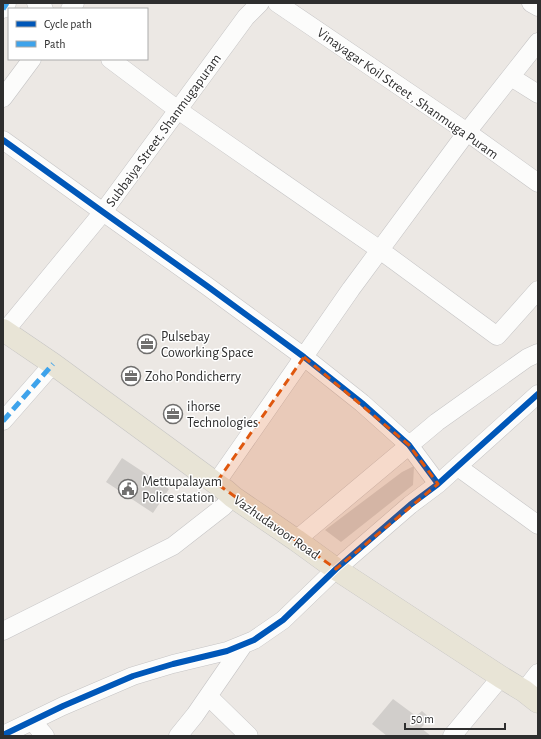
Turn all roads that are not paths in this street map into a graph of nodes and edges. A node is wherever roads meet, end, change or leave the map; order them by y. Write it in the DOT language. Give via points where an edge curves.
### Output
graph roads {
  1 [pos="7,3"];
  2 [pos="260,3"];
  3 [pos="277,3"];
  4 [pos="531,3"];
  5 [pos="538,7"];
  6 [pos="3,9"];
  7 [pos="538,42"];
  8 [pos="31,60"];
  9 [pos="111,60"];
  10 [pos="511,77"];
  11 [pos="538,94"];
  12 [pos="3,98"];
  13 [pos="178,110"];
  14 [pos="466,132"];
  15 [pos="3,140"];
  16 [pos="538,184"];
  17 [pos="103,212"];
  18 [pos="380,250"];
  19 [pos="538,290"];
  20 [pos="4,330"];
  21 [pos="538,353"];
  22 [pos="304,357"];
  23 [pos="53,364"];
  24 [pos="538,394"];
  25 [pos="3,420"];
  26 [pos="409,445"];
  27 [pos="458,467"];
  28 [pos="216,483"];
  29 [pos="438,484"];
  30 [pos="233,497"];
  31 [pos="538,526"];
  32 [pos="296,540"];
  33 [pos="336,569"];
  34 [pos="3,631"];
  35 [pos="244,644"];
  36 [pos="538,673"];
  37 [pos="501,677"];
  38 [pos="208,696"];
  39 [pos="531,697"];
  40 [pos="32,721"];
  41 [pos="3,735"];
  42 [pos="45,736"];
  43 [pos="178,736"];
  44 [pos="249,736"];
  45 [pos="452,736"];
  1 -- 6 [label="street"];
  2 -- 13 [label="street, Subbaiya Street, Shanmugapuram"];
  3 -- 14 [label="street, Vinayagar Koil Street , Shanmuga Puram"];
  4 -- 5 [label="street"];
  7 -- 10 [label="street"];
  8 -- 12 [label="street"];
  9 -- 13 [label="street"];
  10 -- 11 [label="street"];
  10 -- 14 [label="street"];
  13 -- 17 [label="street, Subbaiya Street, Shanmugapuram"];
  13 -- 18 [label="street"];
  14 -- 16 [label="street, Vinayagar Koil Street , Shanmuga Puram"];
  14 -- 18 [label="street"];
  15 -- 17 [label="street"];
  17 -- 20 [label="street, Subbaiya Street, Shanmugapuram"];
  17 -- 22 [label="street"];
  18 -- 19 [label="street" via="497,336"];
  18 -- 22 [label="street"];
  20 -- 23 [label="main road, Vazhudavoor Road"];
  21 -- 26 [label="street" via="527,358 437,422"];
  22 -- 26 [label="street"];
  22 -- 28 [label="street"];
  23 -- 25 [label="street"];
  23 -- 28 [label="main road, Vazhudavoor Road"];
  24 -- 27 [label="street"];
  26 -- 29 [label="street"];
  26 -- 32 [label="street"];
  27 -- 29 [label="street"];
  27 -- 31 [label="street"];
  28 -- 30 [label="main road, Vazhudavoor Road"];
  29 -- 33 [label="street"];
  30 -- 32 [label="main road, Vazhudavoor Road"];
  30 -- 34 [label="street" via="173,546"];
  32 -- 33 [label="main road, Vazhudavoor Road"];
  33 -- 35 [label="street" via="283,620"];
  33 -- 37 [label="main road, Vazhudavoor Road"];
  35 -- 38 [label="street"];
  35 -- 40 [label="street" via="227,651 133,676"];
  36 -- 39 [label="street"];
  37 -- 39 [label="main road, Vazhudavoor Road"];
  37 -- 45 [label="street"];
  38 -- 43 [label="street"];
  38 -- 44 [label="street"];
  40 -- 41 [label="street"];
  40 -- 42 [label="street"];
}
